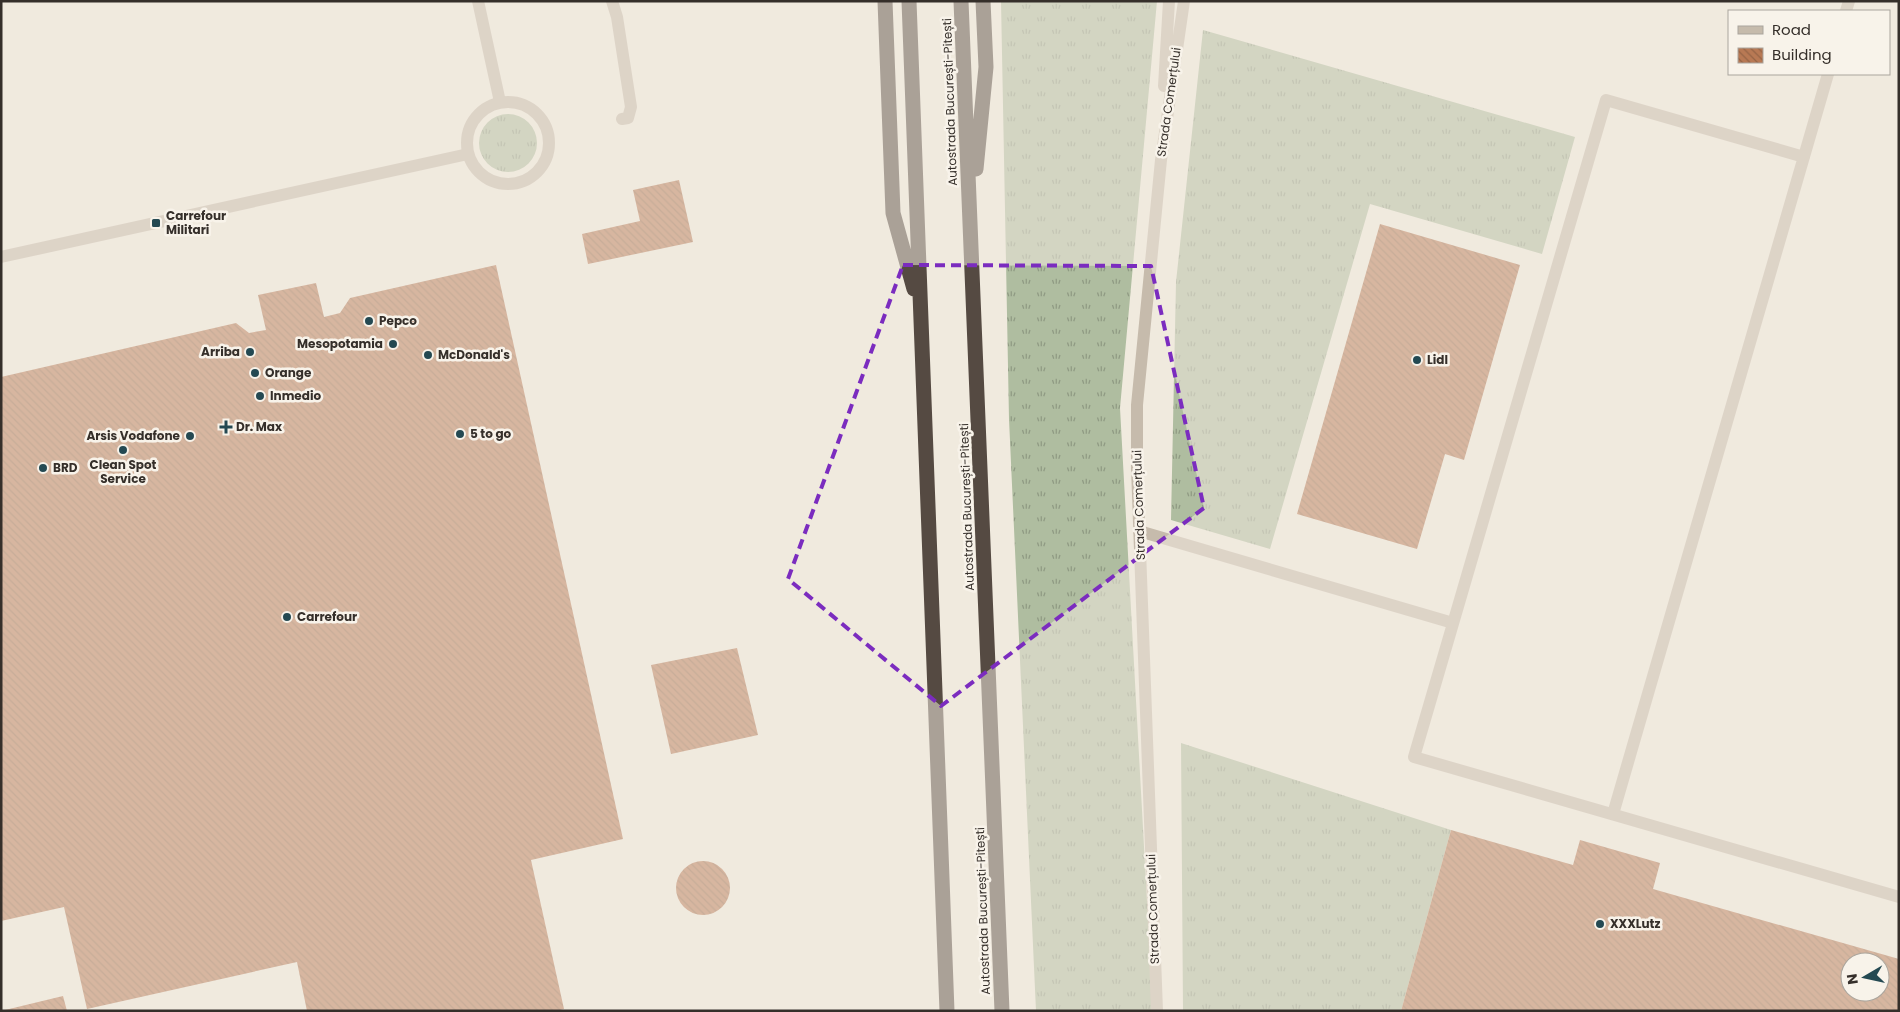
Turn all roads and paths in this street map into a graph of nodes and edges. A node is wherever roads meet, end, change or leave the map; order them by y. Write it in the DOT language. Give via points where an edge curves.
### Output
graph roads {
  1 [pos="478,1"];
  2 [pos="612,1"];
  3 [pos="885,1"];
  4 [pos="909,1"];
  5 [pos="961,1"];
  6 [pos="983,1"];
  7 [pos="1168,1"];
  8 [pos="1184,1"];
  9 [pos="1828,75"];
  10 [pos="500,102"];
  11 [pos="622,119"];
  12 [pos="468,154"];
  13 [pos="1804,157"];
  14 [pos="1161,160"];
  15 [pos="1,257"];
  16 [pos="974,313"];
  17 [pos="921,315"];
  18 [pos="1139,531"];
  19 [pos="1453,623"];
  20 [pos="1613,814"];
  21 [pos="1899,897"];
  22 [pos="947,1011"];
  23 [pos="1002,1011"];
  24 [pos="1157,1011"];
  1 -- 10 [label="street"];
  2 -- 11 [label="street" via="631,107 628,118"];
  3 -- 17 [label="highway" via="893,213"];
  4 -- 17 [label="highway"];
  5 -- 16 [label="highway, Autostrada București-Pitești"];
  6 -- 16 [label="highway" via="986,67 972,206"];
  7 -- 14 [label="street"];
  8 -- 14 [label="street, Strada Comerțului"];
  9 -- 13 [label="street"];
  10 -- 12 [label="street" via="478,114 467,138"];
  10 -- 12 [label="street" via="526,105 545,122 550,147 540,170 519,183 498,183 478,171"];
  12 -- 15 [label="street"];
  13 -- 19 [label="street" via="1606,100"];
  13 -- 20 [label="street"];
  14 -- 18 [label="street, Strada Comerțului" via="1137,405"];
  16 -- 23 [label="highway, Autostrada București-Pitești"];
  17 -- 22 [label="highway"];
  18 -- 19 [label="street"];
  18 -- 24 [label="street, Strada Comerțului"];
  19 -- 20 [label="street" via="1414,757"];
  20 -- 21 [label="street"];
}
